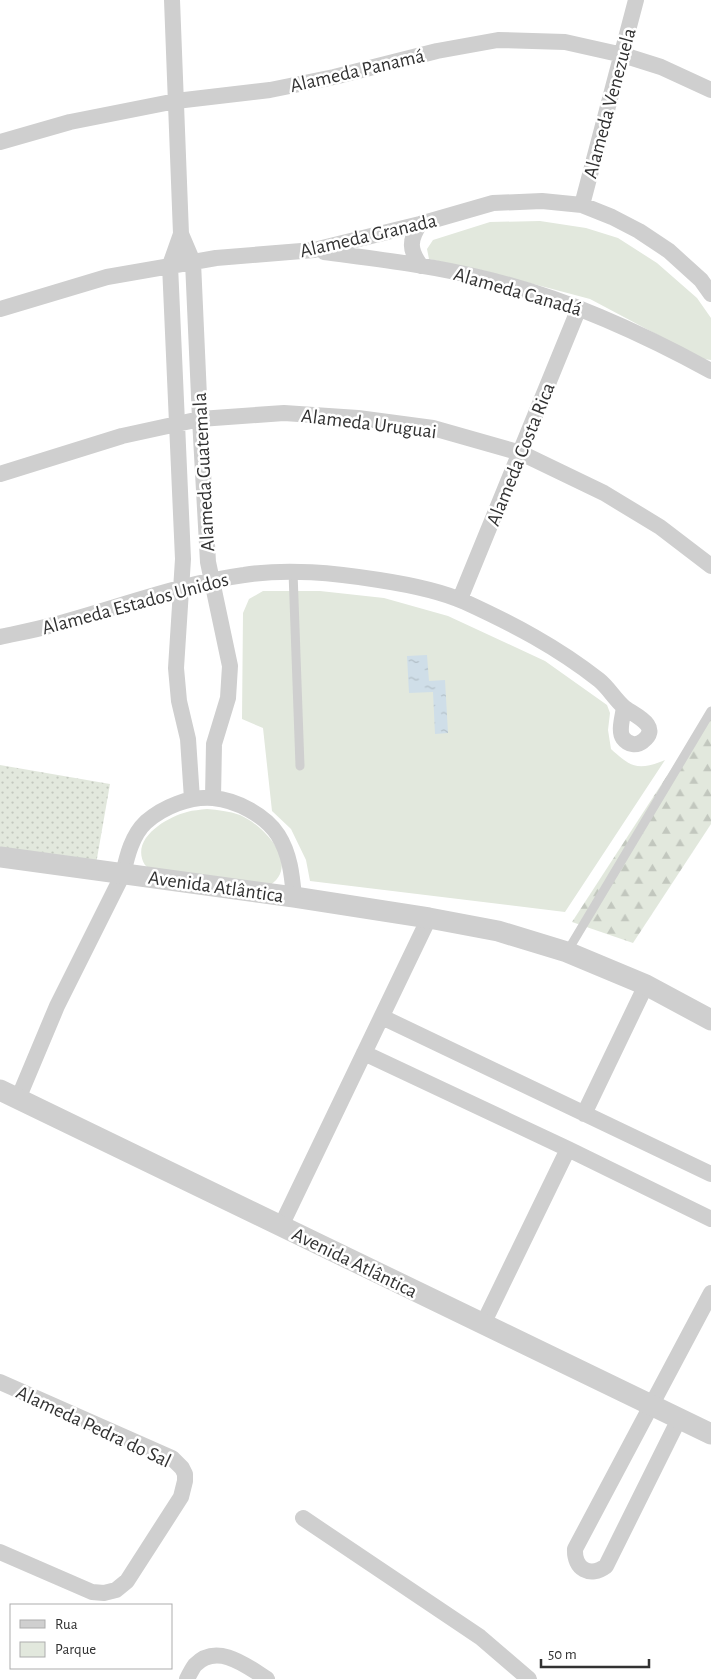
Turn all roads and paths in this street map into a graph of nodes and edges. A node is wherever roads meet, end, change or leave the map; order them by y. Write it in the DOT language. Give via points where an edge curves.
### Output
graph roads {
  1 [pos="172,0"];
  2 [pos="636,0"];
  3 [pos="623,55"];
  4 [pos="711,90"];
  5 [pos="176,101"];
  6 [pos="0,142"];
  7 [pos="582,206"];
  8 [pos="420,224"];
  9 [pos="182,234"];
  10 [pos="314,250"];
  11 [pos="193,262"];
  12 [pos="170,265"];
  13 [pos="421,266"];
  14 [pos="711,294"];
  15 [pos="579,308"];
  16 [pos="0,309"];
  17 [pos="710,369"];
  18 [pos="200,419"];
  19 [pos="177,423"];
  20 [pos="521,453"];
  21 [pos="0,474"];
  22 [pos="711,566"];
  23 [pos="293,572"];
  24 [pos="212,581"];
  25 [pos="182,586"];
  26 [pos="460,600"];
  27 [pos="0,637"];
  28 [pos="624,707"];
  29 [pos="711,711"];
  30 [pos="300,766"];
  31 [pos="213,798"];
  32 [pos="192,799"];
  33 [pos="0,857"];
  34 [pos="123,874"];
  35 [pos="294,897"];
  36 [pos="429,918"];
  37 [pos="567,952"];
  38 [pos="646,984"];
  39 [pos="382,1017"];
  40 [pos="711,1020"];
  41 [pos="364,1053"];
  42 [pos="9,1094"];
  43 [pos="584,1114"];
  44 [pos="568,1149"];
  45 [pos="711,1174"];
  46 [pos="711,1219"];
  47 [pos="281,1226"];
  48 [pos="711,1293"];
  49 [pos="484,1324"];
  50 [pos="0,1382"];
  51 [pos="650,1405"];
  52 [pos="679,1418"];
  53 [pos="711,1434"];
  54 [pos="303,1518"];
  55 [pos="0,1552"];
  56 [pos="187,1679"];
  57 [pos="267,1679"];
  58 [pos="529,1679"];
  1 -- 5 [label="street, Alameda Guatemala"];
  2 -- 3 [label="street, Alameda Venezuela"];
  3 -- 4 [label="street, Alameda Panamá" via="661,67"];
  3 -- 5 [label="street, Alameda Panamá" via="565,42 498,40 270,90"];
  3 -- 7 [label="street, Alameda Venezuela"];
  5 -- 6 [label="street, Alameda Panamá" via="70,122"];
  5 -- 9 [label="street, Alameda Guatemala"];
  7 -- 8 [label="street, Alameda Granada" via="542,201 493,203"];
  7 -- 14 [label="street, Alameda Granada" via="639,230 669,250"];
  8 -- 10 [label="street, Alameda Granada"];
  8 -- 13 [label="street" via="411,245"];
  9 -- 11 [label="street, Alameda Guatemala"];
  9 -- 12 [label="street, Alameda Guatemala"];
  10 -- 11 [label="street, Alameda Granada"];
  10 -- 13 [label="street, Alameda Canadá"];
  11 -- 12 [label="street, Alameda Granada"];
  11 -- 18 [label="street, Alameda Guatemala"];
  12 -- 16 [label="street, Alameda Granada" via="107,277"];
  12 -- 19 [label="street, Alameda Guatemala"];
  13 -- 15 [label="street, Alameda Canadá" via="482,278"];
  15 -- 17 [label="street, Alameda Canadá" via="624,326"];
  15 -- 20 [label="street, Alameda Costa Rica"];
  18 -- 19 [label="street, Alameda Uruguai"];
  18 -- 20 [label="street, Alameda Uruguai" via="284,413 358,418 433,428"];
  18 -- 24 [label="street, Alameda Guatemala" via="208,562"];
  19 -- 21 [label="street, Alameda Uruguai" via="122,436"];
  19 -- 25 [label="street, Alameda Guatemala"];
  20 -- 22 [label="street, Alameda Uruguai" via="612,498 660,527"];
  20 -- 26 [label="street, Alameda Costa Rica"];
  23 -- 24 [label="street, Alameda Estados Unidos" via="244,574"];
  23 -- 26 [label="street, Alameda Estados Unidos" via="358,576 405,584"];
  23 -- 30 [label="lane"];
  24 -- 25 [label="street, Alameda Estados Unidos"];
  24 -- 31 [label="street, Alameda Guatemala" via="230,666 228,698 214,744"];
  25 -- 27 [label="street, Alameda Estados Unidos" via="53,625"];
  25 -- 32 [label="street, Alameda Guatemala" via="176,668 179,701 188,739"];
  26 -- 28 [label="street, Alameda Estados Unidos" via="562,652 601,682"];
  29 -- 37 [label="lane"];
  31 -- 32 [label="street"];
  31 -- 35 [label="street" via="238,805 259,816 277,834 288,854"];
  32 -- 34 [label="street" via="166,809 145,823 133,839"];
  33 -- 34 [label="street, Avenida Atlântica"];
  34 -- 35 [label="street, Avenida Atlântica"];
  34 -- 42 [label="street"];
  35 -- 36 [label="street, Avenida Atlântica"];
  36 -- 37 [label="street, Avenida Atlântica" via="498,931"];
  36 -- 39 [label="street"];
  37 -- 38 [label="street, Avenida Atlântica"];
  38 -- 40 [label="street, Avenida Atlântica"];
  38 -- 43 [label="street"];
  39 -- 41 [label="street"];
  39 -- 43 [label="street"];
  41 -- 44 [label="street"];
  41 -- 47 [label="street"];
  42 -- 47 [label="street, Avenida Atlântica"];
  43 -- 45 [label="street"];
  44 -- 46 [label="street"];
  44 -- 49 [label="street"];
  47 -- 49 [label="street, Avenida Atlântica"];
  48 -- 51 [label="street"];
  49 -- 51 [label="street, Avenida Atlântica"];
  50 -- 55 [label="street, Alameda Pedra do Sal" via="172,1458 185,1474 181,1497 127,1581 110,1592 92,1592"];
  51 -- 52 [label="street, Avenida Atlântica"];
  51 -- 52 [label="street" via="575,1549 577,1563 588,1572 606,1566"];
  52 -- 53 [label="street, Avenida Atlântica"];
  54 -- 58 [label="street" via="480,1637"];
  56 -- 57 [label="street" via="201,1661 222,1655 235,1659"];
}
